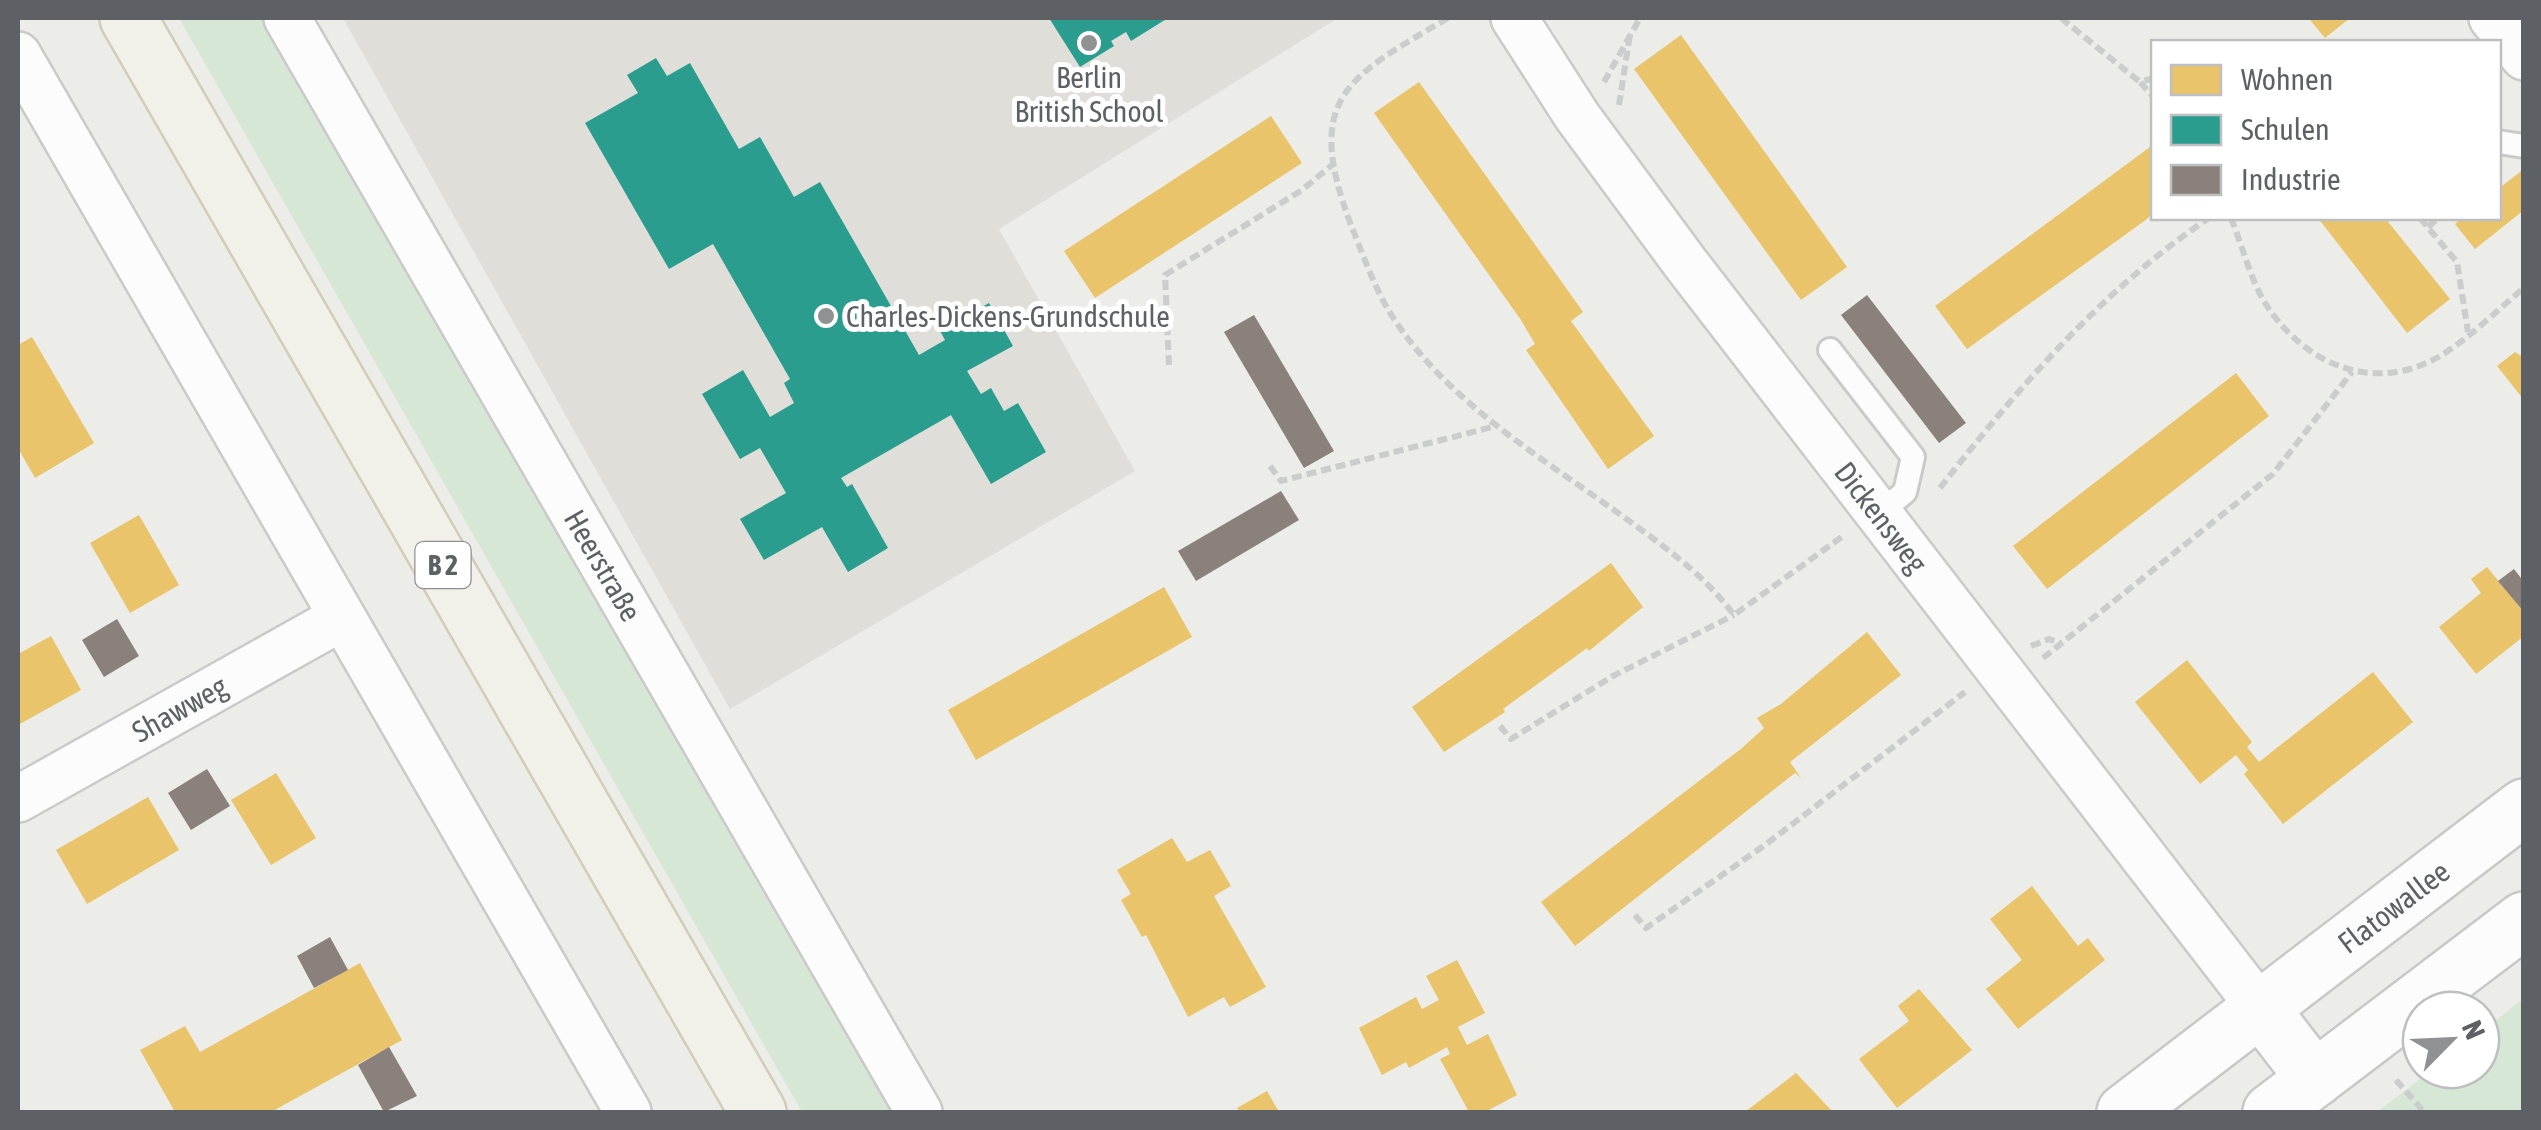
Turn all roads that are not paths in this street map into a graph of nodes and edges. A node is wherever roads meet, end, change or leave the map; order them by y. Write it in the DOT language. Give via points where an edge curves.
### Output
graph roads {
  1 [pos="128,18"];
  2 [pos="287,18"];
  3 [pos="1514,18"];
  4 [pos="2492,18"];
  5 [pos="18,55"];
  6 [pos="2524,57"];
  7 [pos="1830,350"];
  8 [pos="1861,524"];
  9 [pos="341,618"];
  10 [pos="18,799"];
  11 [pos="2524,806"];
  12 [pos="2524,920"];
  13 [pos="2261,1009"];
  14 [pos="2316,1078"];
  15 [pos="628,1112"];
  16 [pos="758,1112"];
  17 [pos="919,1112"];
  18 [pos="2125,1112"];
  19 [pos="2271,1112"];
  1 -- 16 [label="main road, B 2"];
  2 -- 17 [label="street, Heerstraße"];
  3 -- 8 [label="street, Dickensweg"];
  4 -- 6 [label="street"];
  5 -- 9 [label="street"];
  7 -- 8 [label="lane" via="1913,457 1905,492"];
  8 -- 13 [label="street, Dickensweg"];
  9 -- 10 [label="street, Shawweg"];
  9 -- 15 [label="street"];
  11 -- 13 [label="main road, Flatowallee"];
  12 -- 14 [label="main road"];
  13 -- 14 [label="main road"];
  13 -- 18 [label="main road, Flatowallee"];
  14 -- 19 [label="main road"];
}
